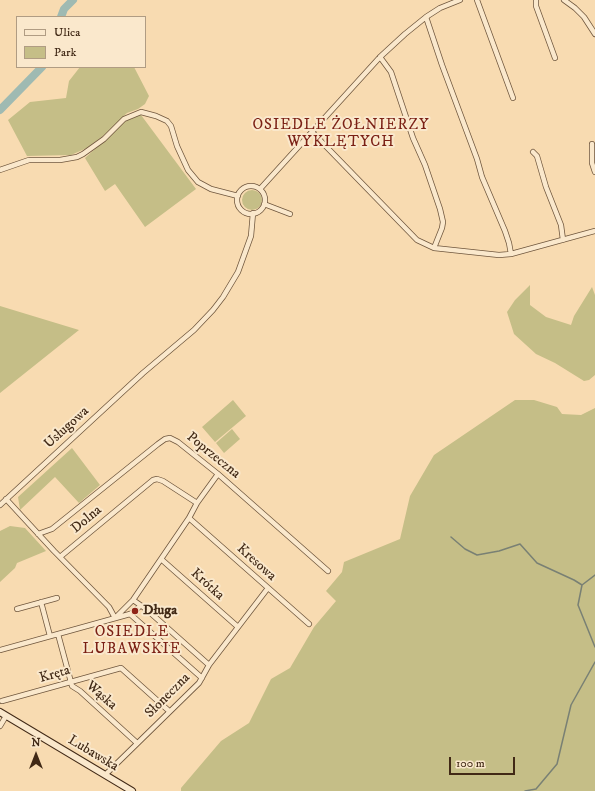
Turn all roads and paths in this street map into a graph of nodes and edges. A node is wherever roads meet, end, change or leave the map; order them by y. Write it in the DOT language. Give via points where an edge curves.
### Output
graph roads {
  1 [pos="460,0"];
  2 [pos="477,0"];
  3 [pos="536,0"];
  4 [pos="564,0"];
  5 [pos="426,17"];
  6 [pos="595,34"];
  7 [pos="380,57"];
  8 [pos="555,58"];
  9 [pos="513,98"];
  10 [pos="312,132"];
  11 [pos="592,144"];
  12 [pos="533,152"];
  13 [pos="0,170"];
  14 [pos="595,172"];
  15 [pos="260,189"];
  16 [pos="238,196"];
  17 [pos="264,204"];
  18 [pos="253,213"];
  19 [pos="290,214"];
  20 [pos="595,231"];
  21 [pos="563,240"];
  22 [pos="434,248"];
  23 [pos="511,254"];
  24 [pos="218,474"];
  25 [pos="6,499"];
  26 [pos="197,503"];
  27 [pos="0,505"];
  28 [pos="189,518"];
  29 [pos="38,534"];
  30 [pos="60,557"];
  31 [pos="162,559"];
  32 [pos="328,572"];
  33 [pos="268,588"];
  34 [pos="57,598"];
  35 [pos="132,600"];
  36 [pos="41,602"];
  37 [pos="140,606"];
  38 [pos="17,609"];
  39 [pos="130,614"];
  40 [pos="115,618"];
  41 [pos="309,624"];
  42 [pos="238,627"];
  43 [pos="58,634"];
  44 [pos="50,636"];
  45 [pos="0,650"];
  46 [pos="209,665"];
  47 [pos="202,678"];
  48 [pos="70,682"];
  49 [pos="2,701"];
  50 [pos="169,711"];
  51 [pos="0,712"];
  52 [pos="3,717"];
  53 [pos="0,726"];
  54 [pos="137,743"];
  55 [pos="102,776"];
  56 [pos="124,791"];
  57 [pos="132,791"];
  1 -- 5 [label="street"];
  2 -- 9 [label="street"];
  3 -- 8 [label="street"];
  4 -- 6 [label="street" via="584,17"];
  5 -- 7 [label="street"];
  5 -- 23 [label="street" via="482,177 505,231"];
  7 -- 10 [label="street"];
  7 -- 22 [label="street" via="391,72 413,138 428,172 443,222"];
  10 -- 15 [label="street"];
  10 -- 22 [label="street" via="417,240"];
  11 -- 14 [label="street" via="592,163"];
  12 -- 21 [label="street" via="537,156 561,225"];
  13 -- 16 [label="street" via="29,160 77,157 104,139 124,119 142,112 168,121 188,170 198,182 211,189"];
  15 -- 16 [label="street" via="246,187"];
  15 -- 17 [label="street" via="265,199"];
  16 -- 18 [label="street" via="241,209"];
  17 -- 18 [label="street" via="260,211"];
  17 -- 19 [label="street"];
  18 -- 25 [label="street, Usługowa" via="251,236 238,272 223,297 200,324"];
  20 -- 21 [label="street"];
  21 -- 23 [label="street"];
  22 -- 23 [label="street"];
  24 -- 26 [label="street"];
  24 -- 29 [label="street, Poprzeczna" via="178,442 165,439 52,529"];
  24 -- 32 [label="street, Poprzeczna"];
  25 -- 27 [label="street, Usługowa"];
  25 -- 29 [label="street"];
  26 -- 28 [label="street"];
  26 -- 30 [label="street, Dolna" via="163,481 153,480"];
  28 -- 31 [label="street"];
  28 -- 33 [label="street, Kresowa"];
  29 -- 30 [label="street"];
  30 -- 40 [label="street" via="109,607"];
  31 -- 35 [label="street"];
  31 -- 42 [label="street, Krótka"];
  33 -- 41 [label="street, Kresowa"];
  33 -- 42 [label="street, Słoneczna"];
  34 -- 36 [label="street"];
  35 -- 37 [label="street"];
  35 -- 40 [label="street"];
  36 -- 38 [label="street"];
  36 -- 44 [label="street"];
  37 -- 39 [label="street"];
  37 -- 46 [label="street"];
  39 -- 40 [label="street"];
  39 -- 47 [label="street"];
  40 -- 43 [label="street"];
  42 -- 46 [label="street, Słoneczna"];
  43 -- 44 [label="street"];
  43 -- 48 [label="street, Wąska"];
  44 -- 45 [label="street"];
  46 -- 47 [label="street, Słoneczna"];
  47 -- 50 [label="street, Słoneczna"];
  48 -- 49 [label="street, Kręta"];
  48 -- 50 [label="street, Kręta" via="121,668"];
  48 -- 54 [label="street, Wąska"];
  50 -- 54 [label="street, Słoneczna"];
  51 -- 52 [label="main road, Lubawska"];
  52 -- 53 [label="street"];
  52 -- 55 [label="main road, Lubawska"];
  54 -- 55 [label="street, Słoneczna"];
  55 -- 56 [label="main road, Lubawska"];
  55 -- 57 [label="main road, Lubawska"];
}
